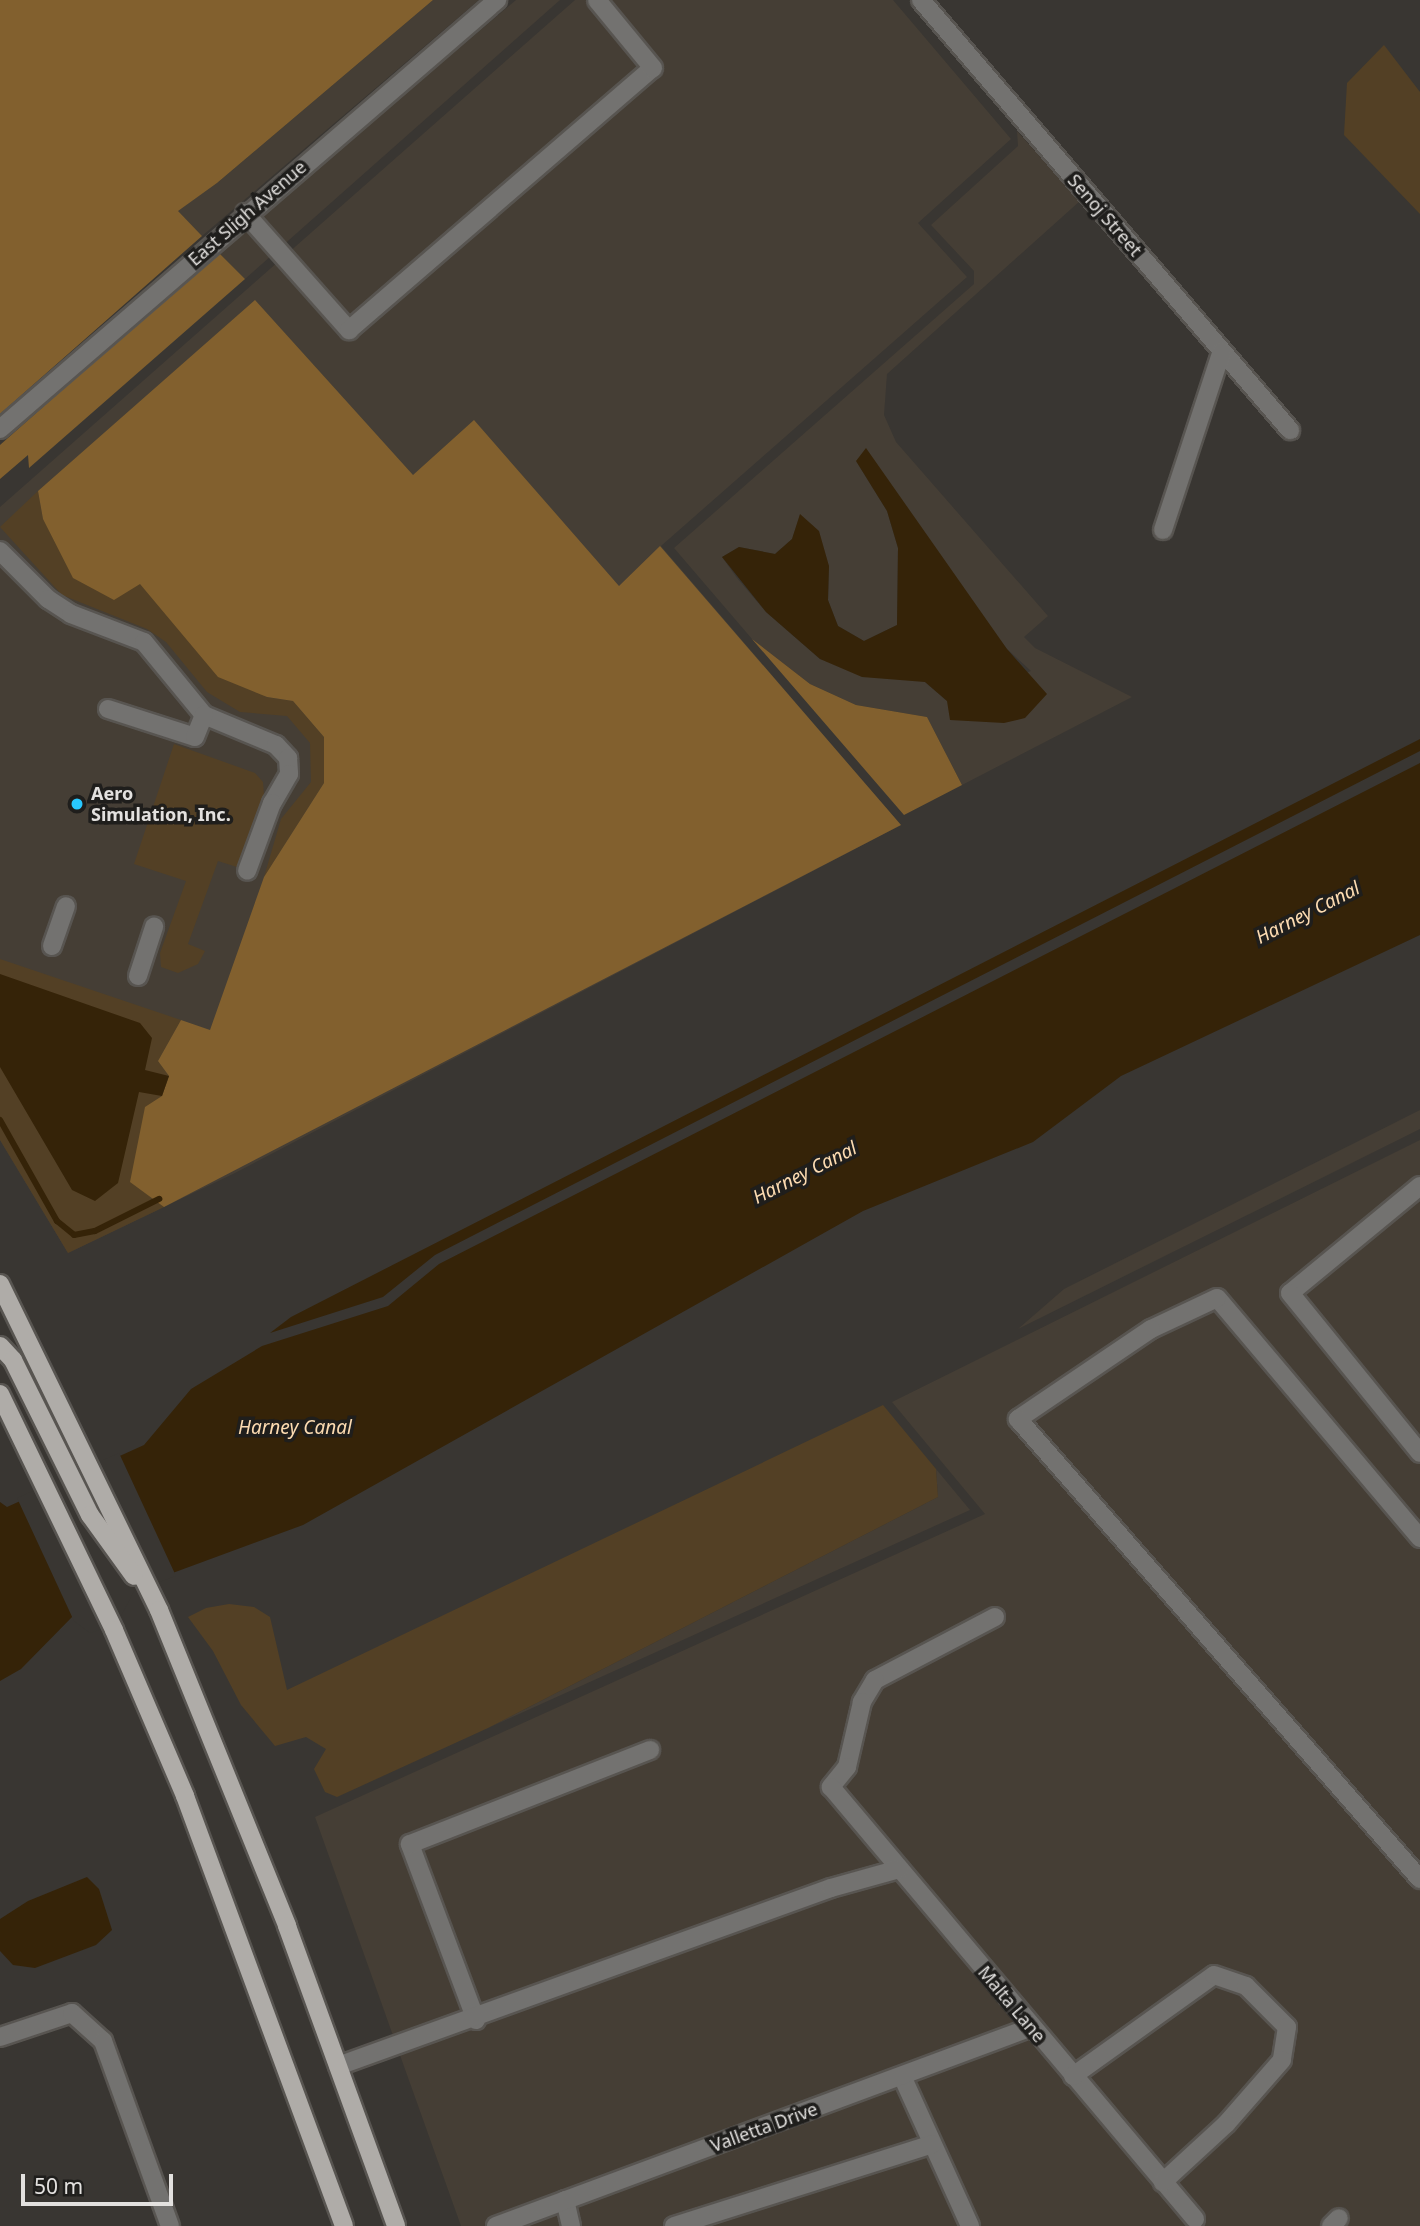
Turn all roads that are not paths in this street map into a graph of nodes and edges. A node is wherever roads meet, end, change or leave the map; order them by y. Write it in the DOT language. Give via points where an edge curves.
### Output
graph roads {
  1 [pos="497,0"];
  2 [pos="597,0"];
  3 [pos="921,0"];
  4 [pos="245,213"];
  5 [pos="1222,351"];
  6 [pos="0,429"];
  7 [pos="1290,430"];
  8 [pos="1163,530"];
  9 [pos="0,551"];
  10 [pos="108,709"];
  11 [pos="204,715"];
  12 [pos="247,871"];
  13 [pos="66,906"];
  14 [pos="155,927"];
  15 [pos="52,946"];
  16 [pos="138,975"];
  17 [pos="1420,1186"];
  18 [pos="0,1284"];
  19 [pos="0,1346"];
  20 [pos="0,1394"];
  21 [pos="1418,1448"];
  22 [pos="1420,1538"];
  23 [pos="159,1610"];
  24 [pos="995,1617"];
  25 [pos="650,1749"];
  26 [pos="899,1869"];
  27 [pos="1420,1879"];
  28 [pos="476,2020"];
  29 [pos="1032,2027"];
  30 [pos="0,2037"];
  31 [pos="338,2066"];
  32 [pos="902,2076"];
  33 [pos="1073,2076"];
  34 [pos="932,2144"];
  35 [pos="1163,2182"];
  36 [pos="565,2200"];
  37 [pos="1195,2219"];
  38 [pos="170,2225"];
  39 [pos="344,2226"];
  40 [pos="396,2226"];
  41 [pos="496,2226"];
  42 [pos="571,2226"];
  43 [pos="674,2226"];
  44 [pos="970,2226"];
  1 -- 4 [label="street, East Sligh Avenue"];
  2 -- 4 [label="street" via="653,68 349,330"];
  3 -- 5 [label="street, Senoj Street"];
  4 -- 6 [label="street, East Sligh Avenue"];
  5 -- 7 [label="street, Senoj Street"];
  5 -- 8 [label="street"];
  9 -- 11 [label="street" via="48,600 71,614 144,642"];
  10 -- 11 [label="street" via="195,737"];
  11 -- 12 [label="street" via="276,745 288,758 289,774 272,803"];
  13 -- 15 [label="street"];
  14 -- 16 [label="street"];
  17 -- 21 [label="street" via="1290,1293"];
  18 -- 23 [label="main road"];
  19 -- 23 [label="main road" via="13,1360 90,1515"];
  20 -- 39 [label="main road" via="114,1630 185,1797"];
  22 -- 27 [label="street" via="1217,1298 1151,1329 1018,1419"];
  23 -- 31 [label="main road" via="287,1926"];
  24 -- 26 [label="street, Malta Lane" via="875,1680 862,1702 846,1767 831,1787"];
  25 -- 28 [label="street" via="410,1844"];
  26 -- 28 [label="street" via="831,1888"];
  26 -- 29 [label="street, Malta Lane"];
  28 -- 31 [label="street"];
  29 -- 32 [label="street, Valletta Drive"];
  29 -- 33 [label="street, Malta Lane"];
  30 -- 38 [label="street" via="72,2013 103,2041"];
  31 -- 40 [label="main road"];
  32 -- 34 [label="street"];
  32 -- 36 [label="street, Valletta Drive"];
  33 -- 35 [label="street, Malta Lane"];
  33 -- 35 [label="street" via="1214,1975 1245,1986 1287,2028 1282,2060 1226,2124"];
  34 -- 43 [label="street"];
  34 -- 44 [label="street"];
  35 -- 37 [label="street, Malta Lane"];
  36 -- 41 [label="street, Valletta Drive"];
  36 -- 42 [label="street"];
}
